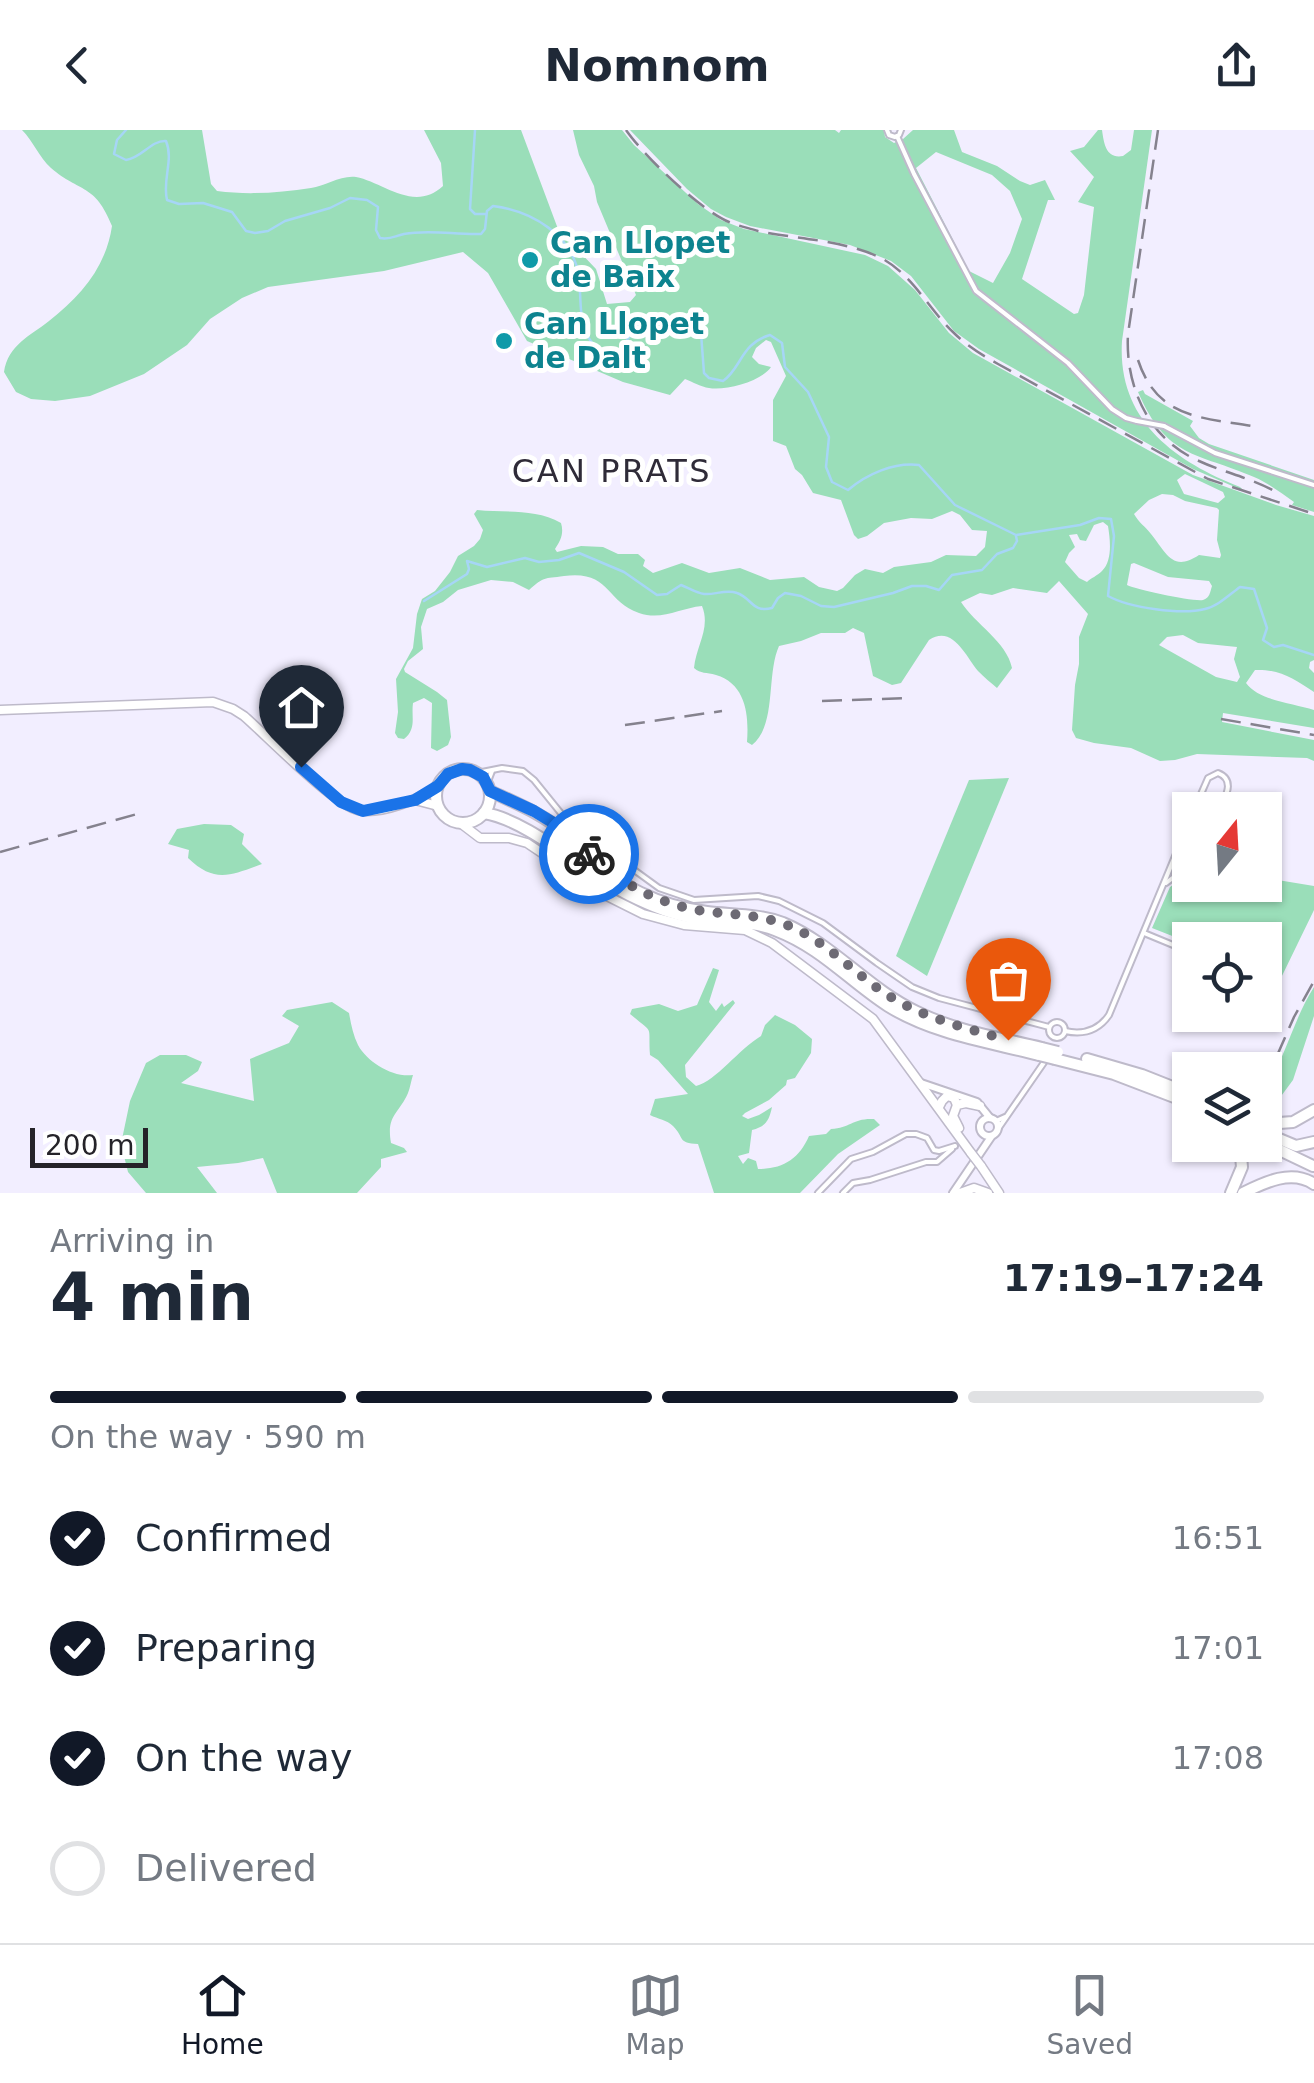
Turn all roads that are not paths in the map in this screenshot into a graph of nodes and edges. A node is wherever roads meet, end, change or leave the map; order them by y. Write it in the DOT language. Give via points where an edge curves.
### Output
graph roads {
  1 [pos="887,130"];
  2 [pos="901,130"];
  3 [pos="897,136"];
  4 [pos="1314,485"];
  5 [pos="0,712"];
  6 [pos="492,771"];
  7 [pos="477,772"];
  8 [pos="438,786"];
  9 [pos="488,787"];
  10 [pos="1202,792"];
  11 [pos="1227,792"];
  12 [pos="415,800"];
  13 [pos="438,806"];
  14 [pos="476,822"];
  15 [pos="1172,862"];
  16 [pos="1172,878"];
  17 [pos="1162,886"];
  18 [pos="1142,932"];
  19 [pos="1172,944"];
  20 [pos="1049,1026"];
  21 [pos="1065,1030"];
  22 [pos="1056,1039"];
  23 [pos="1040,1052"];
  24 [pos="1057,1056"];
  25 [pos="921,1083"];
  26 [pos="1172,1087"];
  27 [pos="1172,1095"];
  28 [pos="958,1105"];
  29 [pos="939,1107"];
  30 [pos="982,1107"];
  31 [pos="1314,1110"];
  32 [pos="991,1122"];
  33 [pos="1282,1123"];
  34 [pos="987,1136"];
  35 [pos="1282,1140"];
  36 [pos="959,1141"];
  37 [pos="1314,1145"];
  38 [pos="1282,1152"];
  39 [pos="1241,1162"];
  40 [pos="977,1165"];
  41 [pos="1313,1168"];
  42 [pos="1314,1184"];
  43 [pos="818,1193"];
  44 [pos="844,1193"];
  45 [pos="956,1193"];
  46 [pos="988,1193"];
  47 [pos="1000,1193"];
  48 [pos="1231,1193"];
  49 [pos="1243,1193"];
  1 -- 3 [label="street"];
  2 -- 3 [label="street"];
  3 -- 4 [label="street, bridge" via="976,291 1068,363 1112,409 1214,453"];
  5 -- 12 [label="main road" via="226,706 354,809"];
  6 -- 7 [label="street"];
  6 -- 9 [label="street"];
  6 -- 20 [label="street" via="523,771 568,822 658,888 694,900 780,901 824,923 912,987"];
  7 -- 8 [label="highway" via="454,770"];
  7 -- 9 [label="highway"];
  8 -- 12 [label="main road"];
  8 -- 13 [label="highway"];
  9 -- 14 [label="highway" via="490,798"];
  9 -- 23 [label="highway" via="552,822 640,893 684,908 777,921 828,948 917,1012"];
  10 -- 11 [label="street" via="1218,773 1228,782"];
  12 -- 13 [label="main road"];
  13 -- 14 [label="highway" via="447,817"];
  14 -- 23 [label="highway" via="503,818 646,903 693,918 772,928 815,950 910,1018"];
  14 -- 25 [label="main road" via="480,838 528,844 643,914 756,934 862,1010"];
  15 -- 17 [label="street"];
  16 -- 17 [label="street"];
  17 -- 18 [label="street"];
  18 -- 19 [label="street"];
  18 -- 21 [label="street" via="1105,1021 1089,1032"];
  20 -- 21 [label="street" via="1059,1022"];
  20 -- 22 [label="street"];
  21 -- 22 [label="street"];
  22 -- 32 [label="street" via="1009,1114"];
  23 -- 24 [label="highway, bridge"];
  24 -- 26 [label="highway" via="1110,1065"];
  24 -- 27 [label="highway"];
  25 -- 29 [label="main road"];
  25 -- 30 [label="main road"];
  28 -- 29 [label="main road" via="948,1096"];
  28 -- 30 [label="main road"];
  28 -- 36 [label="main road" via="953,1116"];
  29 -- 36 [label="main road"];
  30 -- 32 [label="main road"];
  31 -- 33 [label="highway"];
  32 -- 34 [label="main road"];
  32 -- 34 [label="main road" via="979,1128"];
  34 -- 40 [label="main road"];
  35 -- 37 [label="highway"];
  36 -- 40 [label="main road, bridge"];
  36 -- 43 [label="street" via="940,1151 927,1138 906,1134 851,1158"];
  36 -- 44 [label="street" via="936,1162 853,1183"];
  37 -- 41 [label="highway"];
  38 -- 41 [label="highway"];
  39 -- 48 [label="highway"];
  40 -- 45 [label="main road"];
  40 -- 47 [label="main road"];
  42 -- 49 [label="highway" via="1288,1177"];
  45 -- 46 [label="main road"];
}
